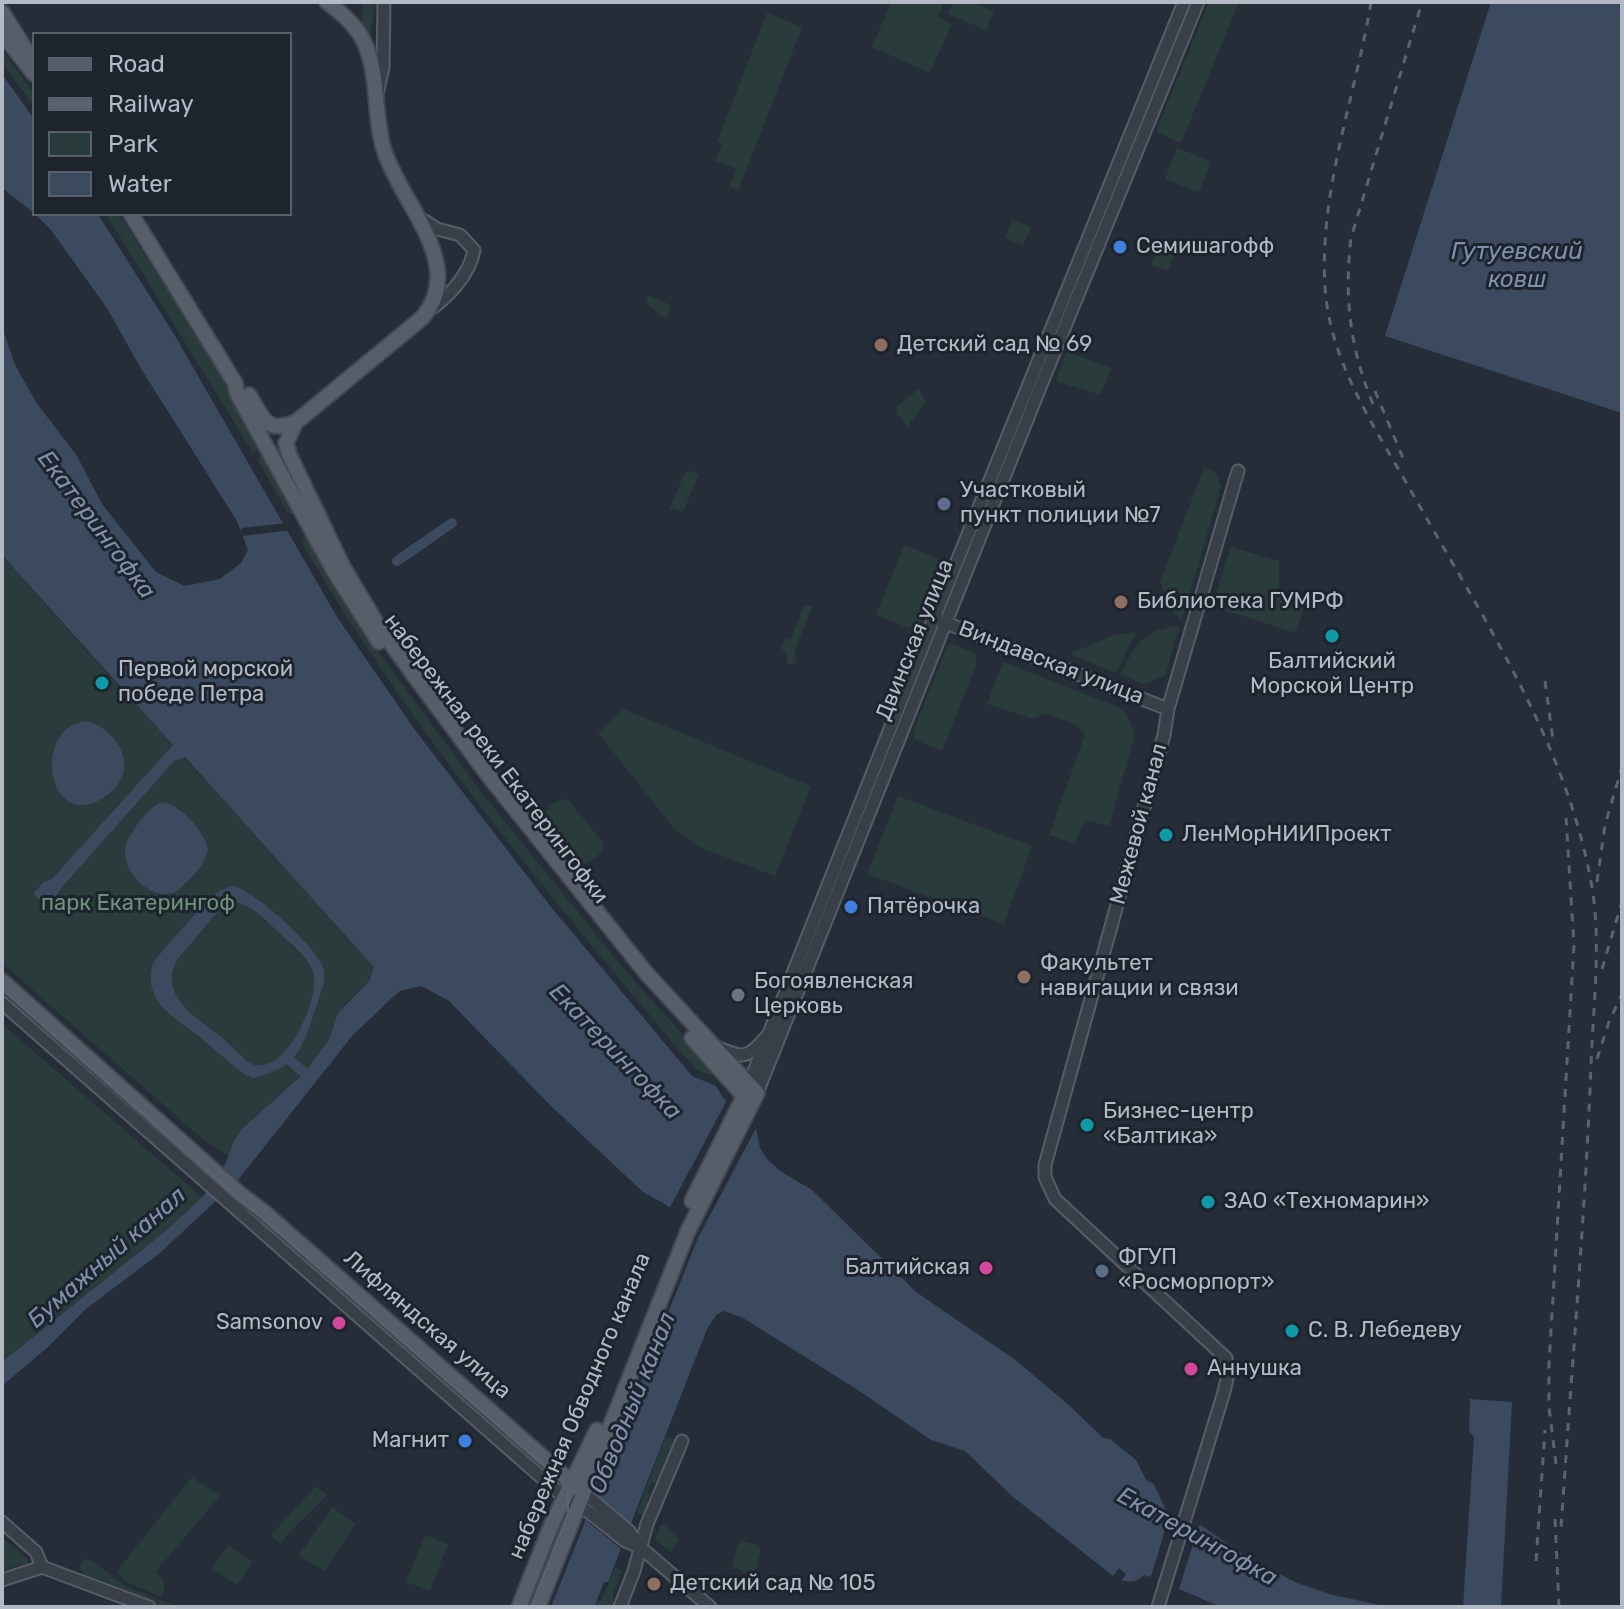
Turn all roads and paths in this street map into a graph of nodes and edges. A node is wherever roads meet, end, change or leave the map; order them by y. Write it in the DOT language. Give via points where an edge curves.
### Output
graph roads {
  1 [pos="327,2"];
  2 [pos="384,2"];
  3 [pos="1184,2"];
  4 [pos="1198,2"];
  5 [pos="2,12"];
  6 [pos="2,33"];
  7 [pos="32,56"];
  8 [pos="32,71"];
  9 [pos="377,94"];
  10 [pos="414,213"];
  11 [pos="132,216"];
  12 [pos="428,311"];
  13 [pos="235,383"];
  14 [pos="296,422"];
  15 [pos="1238,471"];
  16 [pos="940,620"];
  17 [pos="1168,709"];
  18 [pos="2,981"];
  19 [pos="2,1003"];
  20 [pos="771,1031"];
  21 [pos="712,1045"];
  22 [pos="750,1091"];
  23 [pos="742,1114"];
  24 [pos="211,1176"];
  25 [pos="682,1441"];
  26 [pos="580,1499"];
  27 [pos="3,1524"];
  28 [pos="640,1547"];
  29 [pos="42,1567"];
  30 [pos="2,1580"];
  31 [pos="149,1607"];
  32 [pos="519,1607"];
  33 [pos="538,1607"];
  34 [pos="620,1607"];
  35 [pos="710,1607"];
  36 [pos="1158,1607"];
  1 -- 9 [label="main road" via="362,38"];
  2 -- 9 [label="street"];
  3 -- 16 [label="street, Двинская улица"];
  4 -- 16 [label="street, Двинская улица"];
  5 -- 7 [label="main road"];
  6 -- 8 [label="main road"];
  9 -- 10 [label="main road" via="384,150"];
  10 -- 12 [label="main road" via="437,266 435,297"];
  10 -- 12 [label="street" via="437,229 460,235 474,250 457,284"];
  11 -- 13 [label="main road, набережная реки Екатерингофки"];
  12 -- 14 [label="main road"];
  13 -- 14 [label="main road" via="269,424 279,428"];
  13 -- 22 [label="main road, набережная реки Екатерингофки" via="346,591 408,684 640,981"];
  14 -- 21 [label="main road, набережная реки Екатерингофки" via="286,443 289,454 377,624 491,779 647,974"];
  15 -- 17 [label="street, Межевой канал"];
  16 -- 17 [label="street, Виндавская улица"];
  16 -- 20 [label="street, Двинская улица"];
  16 -- 22 [label="street, Двинская улица"];
  17 -- 36 [label="street, Межевой канал" via="1045,1177 1063,1208 1226,1358 1227,1382"];
  18 -- 24 [label="main road"];
  19 -- 24 [label="street"];
  20 -- 21 [label="street" via="745,1056"];
  20 -- 22 [label="street, Двинская улица"];
  21 -- 22 [label="main road, набережная реки Екатерингофки"];
  22 -- 23 [label="main road, Двинская улица"];
  23 -- 26 [label="main road, набережная Обводного канала" via="685,1226 590,1446"];
  24 -- 26 [label="main road, Лифляндская улица" via="236,1199 264,1212"];
  25 -- 28 [label="street"];
  26 -- 28 [label="street"];
  26 -- 32 [label="main road, набережная Обводного канала"];
  26 -- 33 [label="main road, набережная Обводного канала"];
  27 -- 29 [label="street" via="36,1552"];
  28 -- 34 [label="street"];
  28 -- 35 [label="street"];
  29 -- 30 [label="street"];
  29 -- 31 [label="street"];
}
